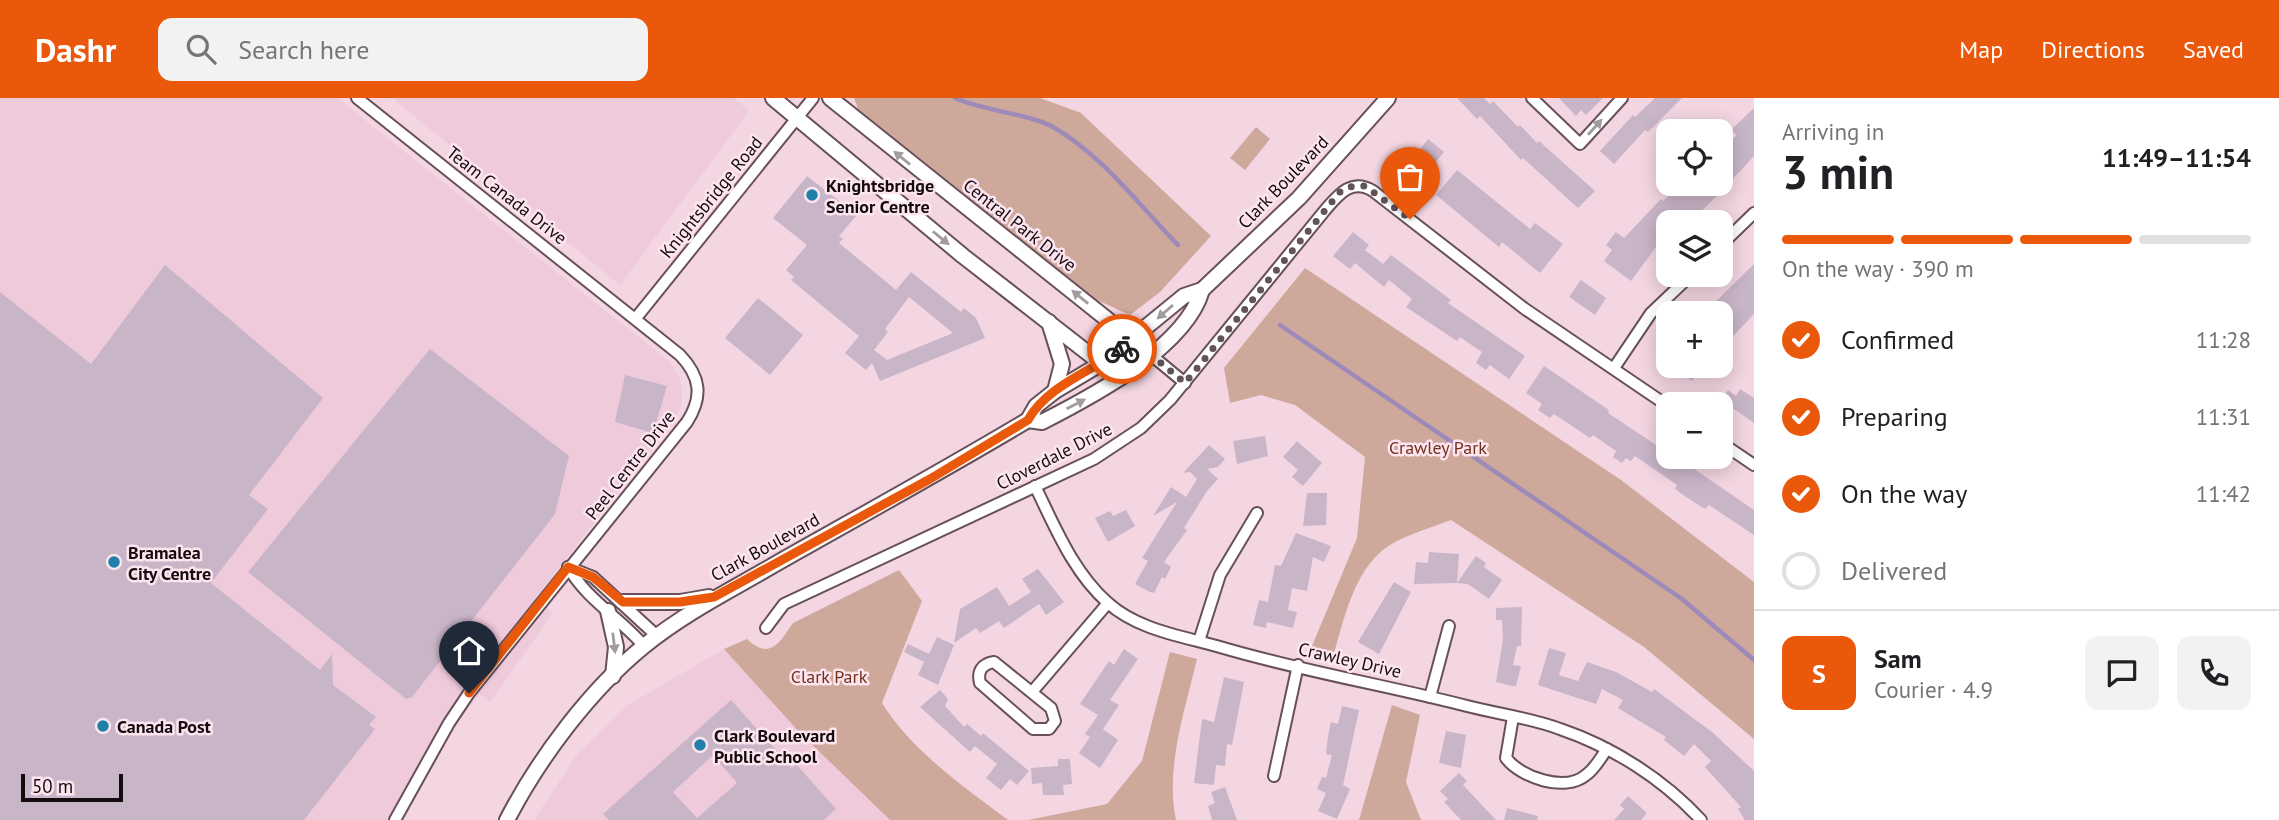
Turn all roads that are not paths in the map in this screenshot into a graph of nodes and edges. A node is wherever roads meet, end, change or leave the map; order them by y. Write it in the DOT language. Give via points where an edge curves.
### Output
graph roads {
  1 [pos="357,98"];
  2 [pos="773,98"];
  3 [pos="813,98"];
  4 [pos="830,98"];
  5 [pos="1388,98"];
  6 [pos="1532,98"];
  7 [pos="1622,98"];
  8 [pos="797,117"];
  9 [pos="1754,213"];
  10 [pos="1733,233"];
  11 [pos="1678,287"];
  12 [pos="1202,290"];
  13 [pos="636,318"];
  14 [pos="1049,320"];
  15 [pos="1133,340"];
  16 [pos="1151,355"];
  17 [pos="1102,363"];
  18 [pos="1614,368"];
  19 [pos="1120,378"];
  20 [pos="1185,383"];
  21 [pos="1055,391"];
  22 [pos="1656,397"];
  23 [pos="1028,420"];
  24 [pos="1733,451"];
  25 [pos="1754,465"];
  26 [pos="1035,486"];
  27 [pos="1257,513"];
  28 [pos="568,567"];
  29 [pos="714,597"];
  30 [pos="623,602"];
  31 [pos="1108,603"];
  32 [pos="608,611"];
  33 [pos="1449,626"];
  34 [pos="766,628"];
  35 [pos="657,636"];
  36 [pos="1199,641"];
  37 [pos="644,646"];
  38 [pos="1298,665"];
  39 [pos="613,676"];
  40 [pos="1031,692"];
  41 [pos="1430,696"];
  42 [pos="1513,717"];
  43 [pos="1607,749"];
  44 [pos="1274,776"];
  45 [pos="396,820"];
  46 [pos="507,820"];
  47 [pos="1701,820"];
  1 -- 13 [label="street, Team Canada Drive"];
  2 -- 8 [label="street"];
  3 -- 8 [label="street, Knightsbridge Road"];
  15 -- 4 [label="street, Central Park Drive, one-way"];
  5 -- 12 [label="street, Clark Boulevard" via="1299,198"];
  6 -- 7 [label="street, one-way" via="1580,144"];
  8 -- 13 [label="street, Knightsbridge Road"];
  8 -- 14 [label="street, one-way"];
  9 -- 10 [label="street"];
  11 -- 18 [label="street" via="1651,313"];
  12 -- 15 [label="street, Clark Boulevard, one-way" via="1184,296"];
  12 -- 16 [label="street, Clark Boulevard" via="1196,309"];
  13 -- 28 [label="street, Peel Centre Drive" via="692,368 698,382 697,402 687,422"];
  14 -- 17 [label="street"];
  14 -- 21 [label="street" via="1062,364"];
  15 -- 16 [label="street, Central Park Drive"];
  15 -- 17 [label="street, Clark Boulevard"];
  16 -- 19 [label="street, Clark Boulevard"];
  16 -- 20 [label="street, Central Park Drive"];
  17 -- 19 [label="street"];
  17 -- 21 [label="street, Clark Boulevard"];
  18 -- 20 [label="street, Cloverdale Drive" via="1525,309 1373,191 1357,186 1340,192 1325,209"];
  18 -- 22 [label="street, Cloverdale Drive"];
  23 -- 19 [label="street, Clark Boulevard, one-way" via="1042,422"];
  20 -- 26 [label="street, Cloverdale Drive" via="1131,435 1094,459"];
  21 -- 23 [label="street, Clark Boulevard" via="1036,406"];
  23 -- 29 [label="street, Clark Boulevard"];
  24 -- 25 [label="street"];
  26 -- 31 [label="street, Crawley Drive" via="1069,553"];
  26 -- 34 [label="street, Cloverdale Drive" via="784,604"];
  27 -- 36 [label="street" via="1220,575"];
  28 -- 30 [label="street" via="593,577"];
  28 -- 32 [label="street" via="581,589"];
  28 -- 45 [label="street, Peel Centre Drive" via="463,701"];
  29 -- 30 [label="street"];
  29 -- 35 [label="street, Clark Boulevard"];
  30 -- 35 [label="street"];
  31 -- 36 [label="street, Crawley Drive" via="1141,624"];
  31 -- 40 [label="street"];
  32 -- 37 [label="street"];
  32 -- 39 [label="street, one-way" via="616,647"];
  33 -- 41 [label="street"];
  35 -- 37 [label="street, Clark Boulevard"];
  36 -- 38 [label="street, Crawley Drive"];
  37 -- 39 [label="street, Clark Boulevard"];
  38 -- 41 [label="street, Crawley Drive"];
  38 -- 44 [label="street"];
  39 -- 46 [label="street, Clark Boulevard" via="551,747"];
  40 -- 40 [label="street" via="994,662 979,672 980,683 1034,729 1049,730 1055,721 1051,708"];
  41 -- 42 [label="street, Crawley Drive"];
  42 -- 43 [label="street, Crawley Drive" via="1559,728"];
  42 -- 43 [label="street" via="1506,758 1514,768 1546,781 1577,781"];
  43 -- 47 [label="street, Crawley Drive" via="1646,772"];
}
